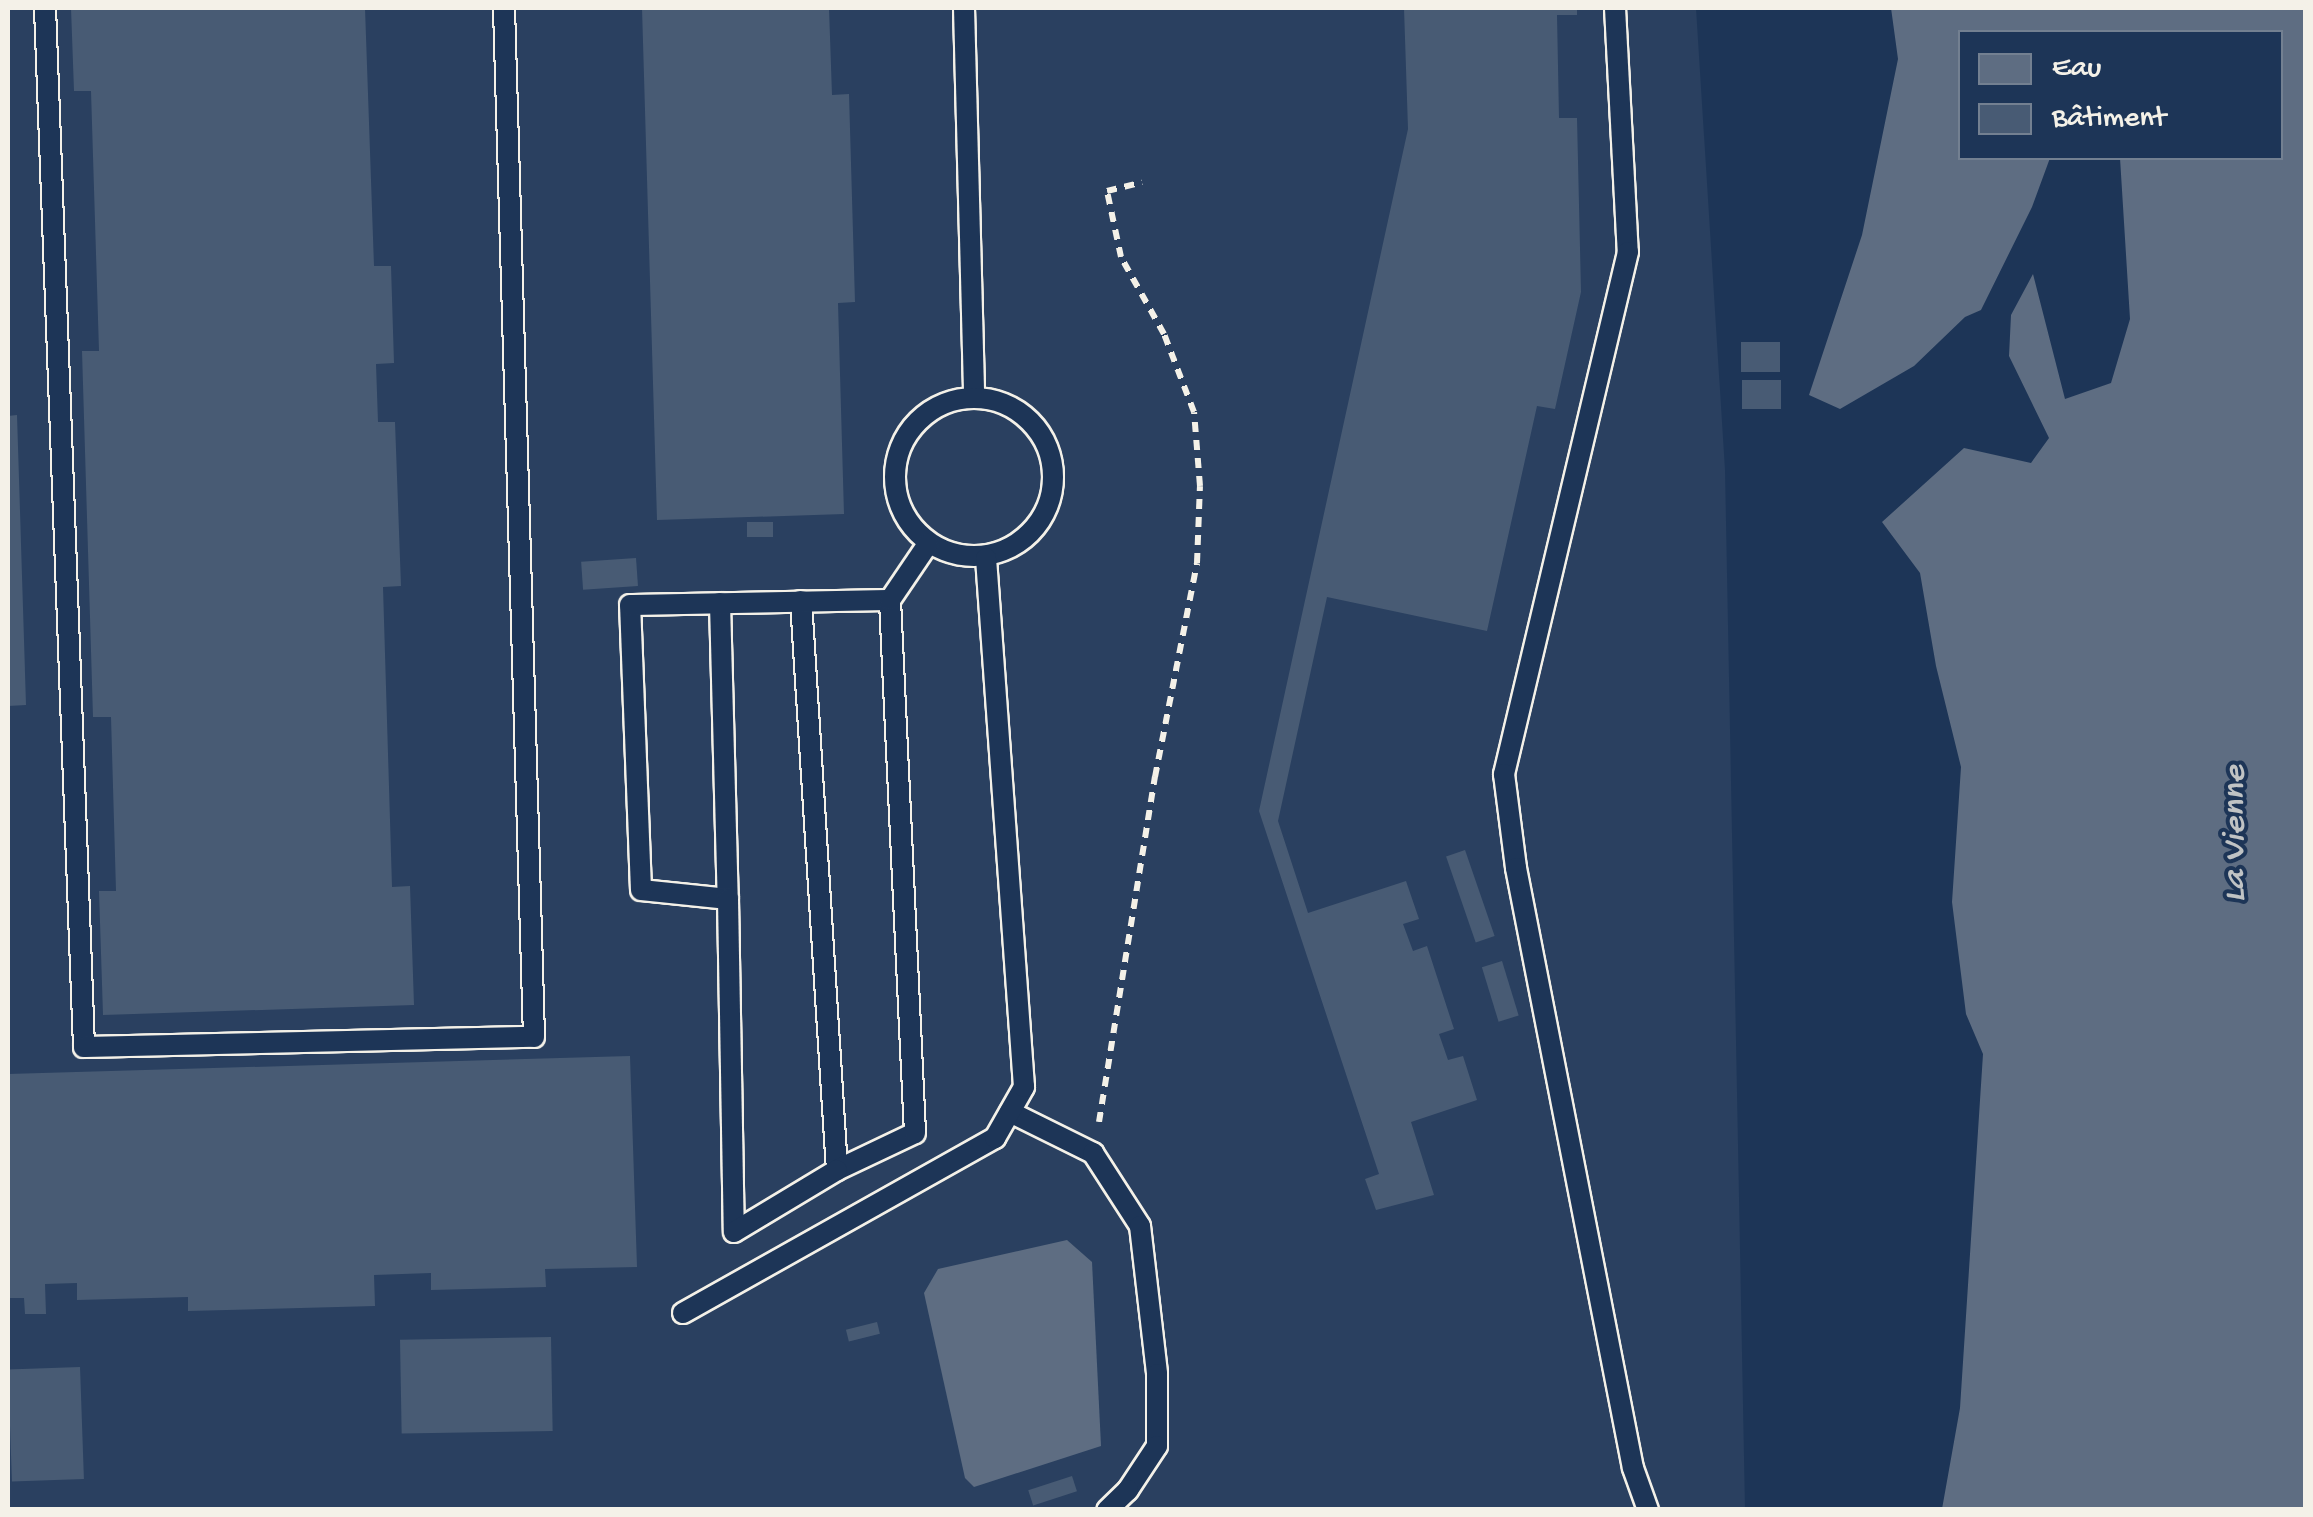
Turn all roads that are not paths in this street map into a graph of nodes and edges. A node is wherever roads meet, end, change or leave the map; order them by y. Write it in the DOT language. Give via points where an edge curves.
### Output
graph roads {
  1 [pos="45,8"];
  2 [pos="504,8"];
  3 [pos="964,8"];
  4 [pos="1615,8"];
  5 [pos="974,396"];
  6 [pos="928,544"];
  7 [pos="986,558"];
  8 [pos="890,600"];
  9 [pos="801,601"];
  10 [pos="720,603"];
  11 [pos="728,900"];
  12 [pos="1010,1112"];
  13 [pos="837,1170"];
  14 [pos="683,1313"];
  15 [pos="1107,1510"];
  16 [pos="1648,1510"];
  1 -- 2 [label="lane" via="84,1047 534,1037"];
  3 -- 5 [label="lane"];
  4 -- 16 [label="lane" via="1628,252 1504,774 1516,868 1633,1468"];
  5 -- 6 [label="lane" via="926,412 896,453 897,504"];
  5 -- 7 [label="lane" via="1019,410 1049,447 1053,495 1030,537"];
  6 -- 7 [label="lane"];
  6 -- 8 [label="lane"];
  7 -- 12 [label="lane" via="1024,1087"];
  8 -- 9 [label="lane"];
  8 -- 13 [label="lane" via="915,1132"];
  9 -- 10 [label="lane"];
  9 -- 13 [label="lane"];
  10 -- 11 [label="lane"];
  10 -- 11 [label="lane" via="630,605 641,890"];
  11 -- 13 [label="lane" via="734,1232"];
  12 -- 14 [label="lane" via="995,1138"];
  12 -- 15 [label="lane" via="1093,1153 1140,1226 1157,1374 1157,1446"];
}
